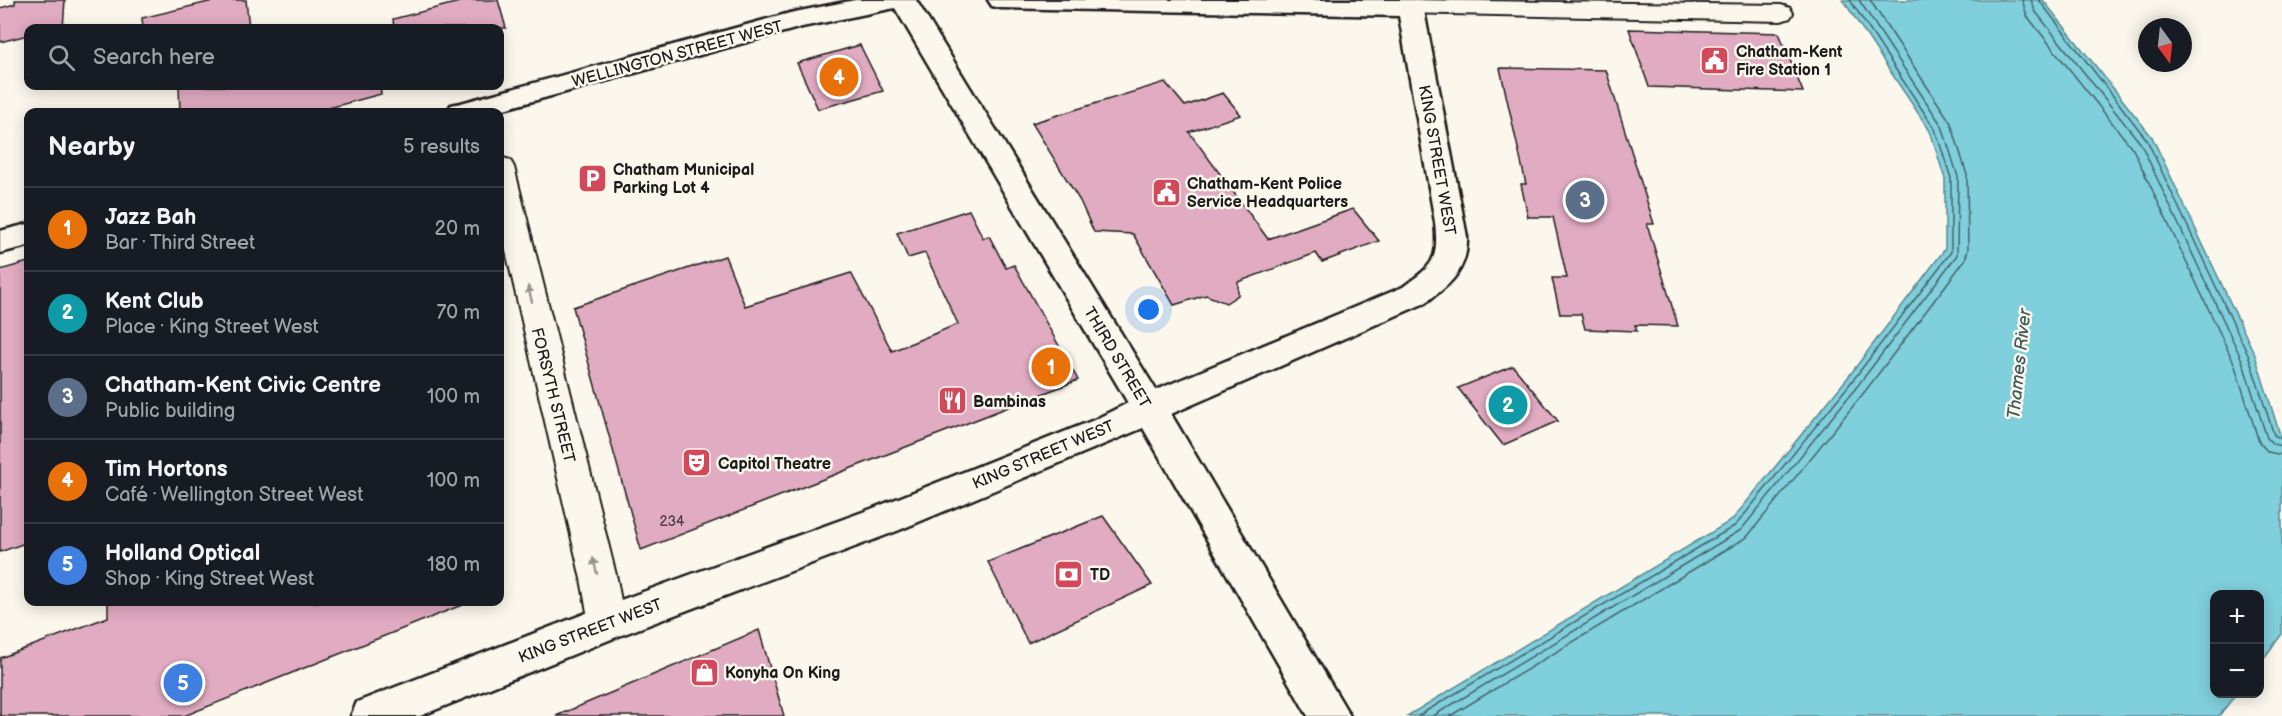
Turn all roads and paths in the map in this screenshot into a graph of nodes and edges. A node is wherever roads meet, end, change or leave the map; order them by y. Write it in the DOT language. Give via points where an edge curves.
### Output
graph roads {
  1 [pos="895,0"];
  2 [pos="903,0"];
  3 [pos="1001,0"];
  4 [pos="1409,4"];
  5 [pos="804,10"];
  6 [pos="1781,13"];
  7 [pos="485,108"];
  8 [pos="504,183"];
  9 [pos="24,236"];
  10 [pos="0,242"];
  11 [pos="1149,408"];
  12 [pos="606,623"];
  13 [pos="371,716"];
  14 [pos="1330,716"];
  1 -- 5 [label="street, WELLINGTON STREET WEST"];
  2 -- 11 [label="street, THIRD STREET"];
  3 -- 4 [label="street"];
  4 -- 6 [label="street"];
  4 -- 11 [label="street, KING STREET WEST" via="1454,257 1443,274 1414,295"];
  5 -- 7 [label="street, WELLINGTON STREET WEST"];
  12 -- 8 [label="street, FORSYTH STREET, one-way"];
  9 -- 10 [label="street"];
  11 -- 12 [label="street, KING STREET WEST" via="1107,430 884,520"];
  11 -- 14 [label="street, THIRD STREET"];
  12 -- 13 [label="street, KING STREET WEST"];
}
